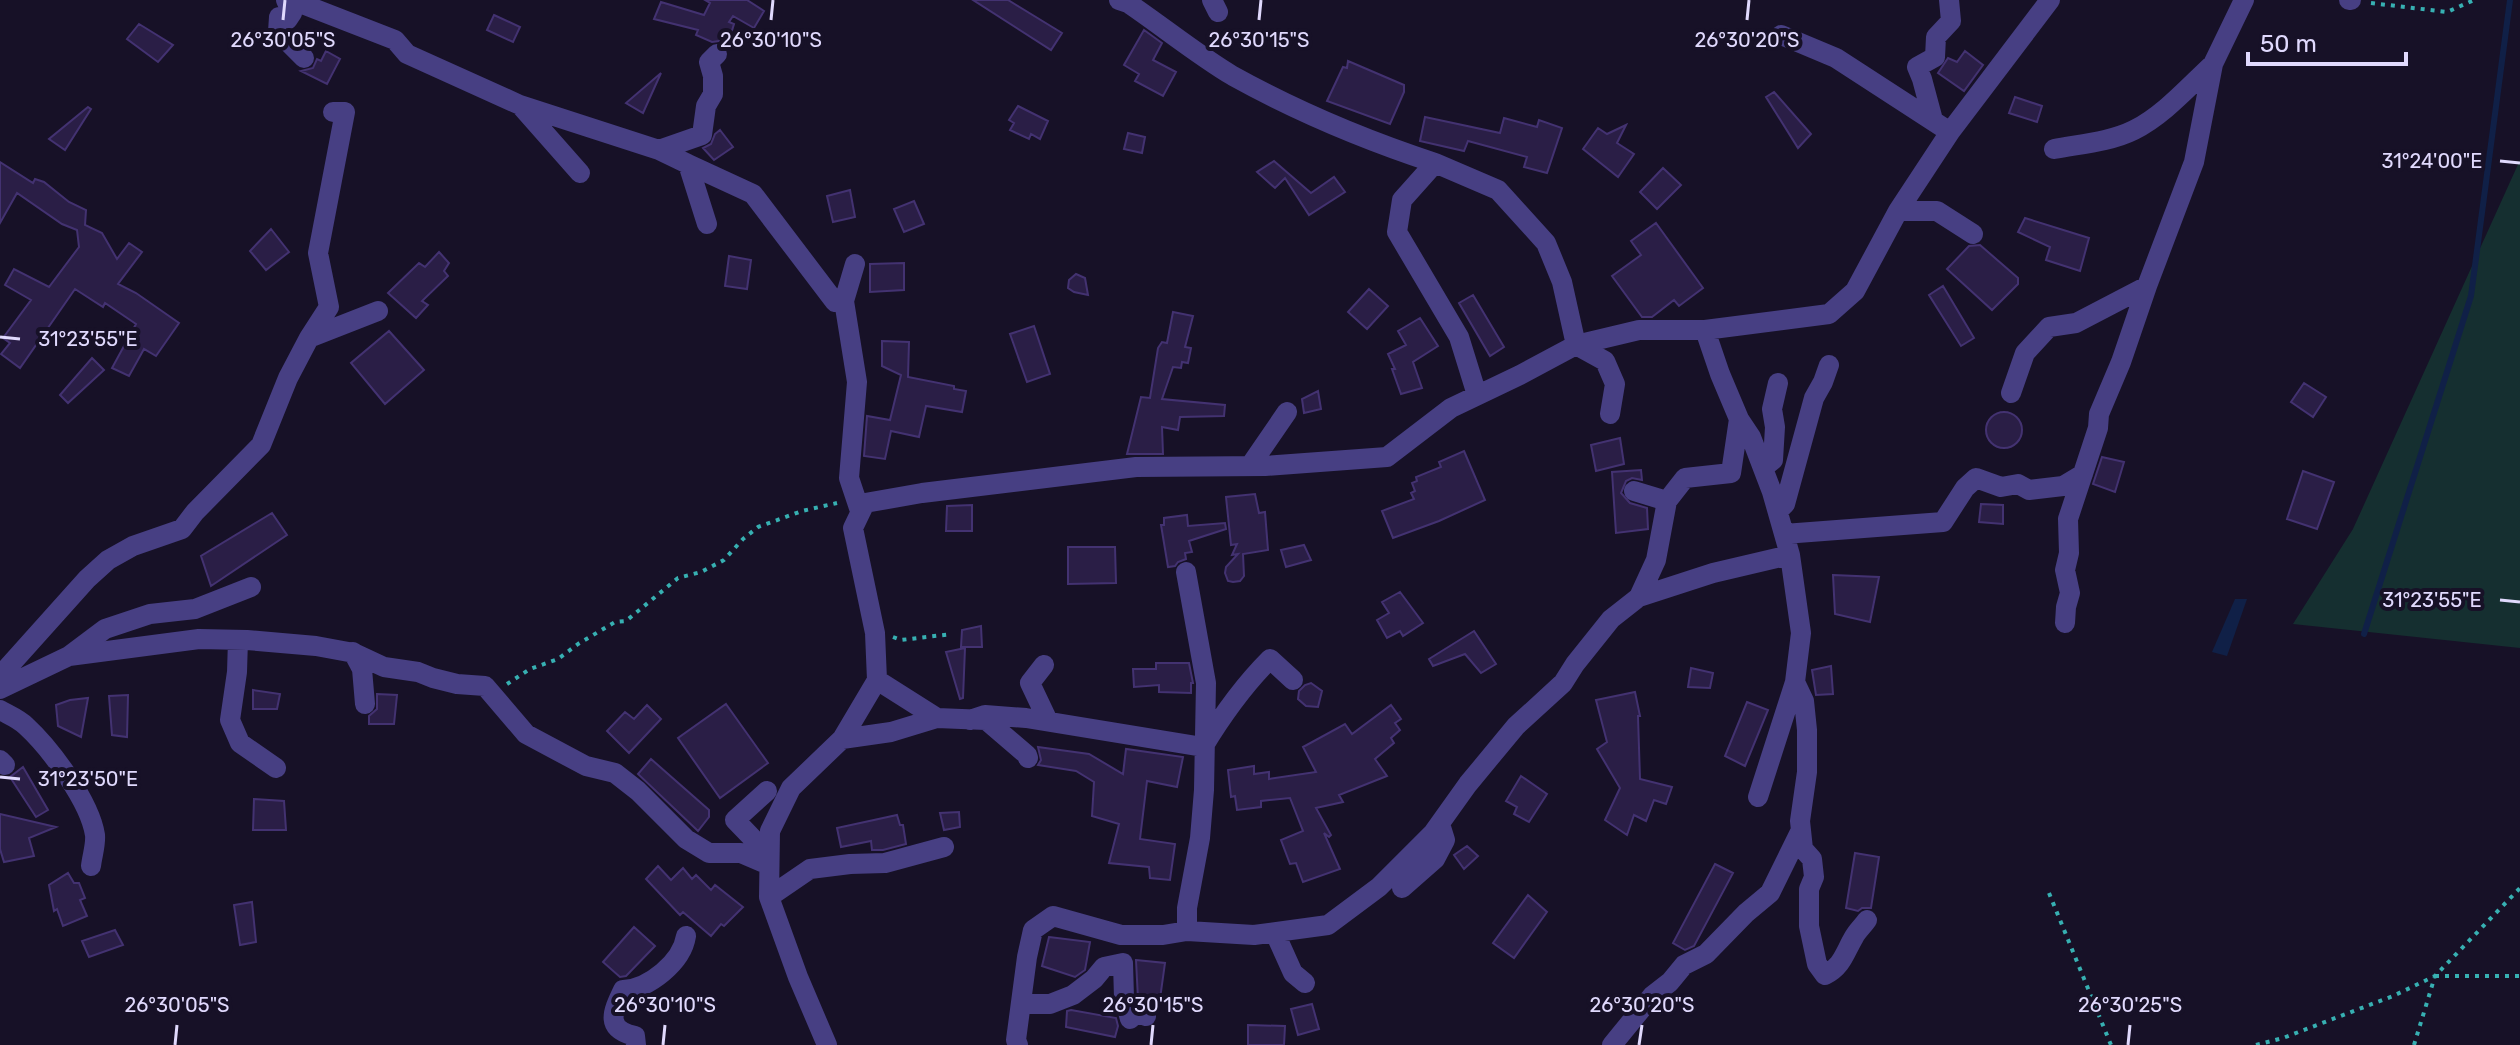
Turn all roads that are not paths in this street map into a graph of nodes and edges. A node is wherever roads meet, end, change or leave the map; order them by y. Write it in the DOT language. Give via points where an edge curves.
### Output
graph roads {
  1 [pos="286,0"];
  2 [pos="292,0"];
  3 [pos="1119,0"];
  4 [pos="1949,0"];
  5 [pos="2050,0"];
  6 [pos="2244,0"];
  7 [pos="1781,35"];
  8 [pos="717,54"];
  9 [pos="304,58"];
  10 [pos="2213,64"];
  11 [pos="520,105"];
  12 [pos="333,112"];
  13 [pos="1933,120"];
  14 [pos="1950,132"];
  15 [pos="2054,149"];
  16 [pos="659,150"];
  17 [pos="1435,163"];
  18 [pos="688,164"];
  19 [pos="580,173"];
  20 [pos="1898,211"];
  21 [pos="707,224"];
  22 [pos="1973,234"];
  23 [pos="855,264"];
  24 [pos="2147,286"];
  25 [pos="835,302"];
  26 [pos="378,311"];
  27 [pos="1705,330"];
  28 [pos="309,338"];
  29 [pos="1576,345"];
  30 [pos="1829,365"];
  31 [pos="1778,383"];
  32 [pos="2011,393"];
  33 [pos="1477,395"];
  34 [pos="1287,412"];
  35 [pos="1610,414"];
  36 [pos="1739,419"];
  37 [pos="1250,466"];
  38 [pos="1763,468"];
  39 [pos="2083,474"];
  40 [pos="1634,491"];
  41 [pos="1667,501"];
  42 [pos="859,508"];
  43 [pos="1778,511"];
  44 [pos="1784,534"];
  45 [pos="1790,555"];
  46 [pos="1186,572"];
  47 [pos="251,587"];
  48 [pos="1639,597"];
  49 [pos="2065,623"];
  50 [pos="238,640"];
  51 [pos="353,652"];
  52 [pos="69,656"];
  53 [pos="1044,665"];
  54 [pos="0,676"];
  55 [pos="877,680"];
  56 [pos="1293,680"];
  57 [pos="1795,682"];
  58 [pos="0,689"];
  59 [pos="365,704"];
  60 [pos="0,710"];
  61 [pos="937,718"];
  62 [pos="970,720"];
  63 [pos="1048,721"];
  64 [pos="842,739"];
  65 [pos="1203,747"];
  66 [pos="1028,758"];
  67 [pos="276,768"];
  68 [pos="767,791"];
  69 [pos="1758,797"];
  70 [pos="1440,824"];
  71 [pos="1801,830"];
  72 [pos="944,847"];
  73 [pos="769,865"];
  74 [pos="91,866"];
  75 [pos="1402,888"];
  76 [pos="769,897"];
  77 [pos="1867,920"];
  78 [pos="1187,931"];
  79 [pos="1275,933"];
  80 [pos="686,936"];
  81 [pos="1305,983"];
  82 [pos="1022,1004"];
  83 [pos="1146,1016"];
  84 [pos="636,1045"];
  85 [pos="827,1045"];
  86 [pos="1018,1045"];
  87 [pos="1612,1045"];
  1 -- 9 [label="street" via="292,13 288,19 279,17 278,32"];
  2 -- 11 [label="street" via="395,40 407,54"];
  3 -- 17 [label="street" via="1231,74 1291,106 1378,145"];
  4 -- 13 [label="street" via="1951,21 1936,37 1935,57 1917,67"];
  5 -- 14 [label="street"];
  6 -- 10 [label="street"];
  7 -- 13 [label="street" via="1836,58"];
  8 -- 16 [label="street" via="709,62 713,94 702,135"];
  10 -- 15 [label="street" via="2135,130"];
  10 -- 24 [label="street" via="2194,162"];
  11 -- 16 [label="street"];
  11 -- 19 [label="street"];
  12 -- 28 [label="street" via="345,112 318,253 329,307"];
  13 -- 14 [label="street"];
  14 -- 20 [label="street"];
  16 -- 18 [label="street"];
  17 -- 29 [label="street" via="1498,190 1546,243 1562,282"];
  17 -- 33 [label="street" via="1402,200 1397,232 1459,337"];
  18 -- 21 [label="street"];
  18 -- 25 [label="street" via="753,194"];
  20 -- 22 [label="street" via="1937,211"];
  20 -- 27 [label="street" via="1855,291 1829,314"];
  23 -- 42 [label="street" via="844,301 857,382 849,478"];
  24 -- 32 [label="street" via="2076,323 2049,327 2025,353"];
  24 -- 39 [label="street" via="2099,414"];
  26 -- 28 [label="street"];
  27 -- 29 [label="street" via="1639,330"];
  27 -- 36 [label="street"];
  28 -- 54 [label="street" via="261,445 182,529 108,560"];
  29 -- 33 [label="street"];
  29 -- 35 [label="street" via="1605,361 1615,384"];
  30 -- 43 [label="street" via="1814,398 1785,504"];
  31 -- 38 [label="street" via="1772,409 1773,460"];
  33 -- 37 [label="street" via="1451,408 1387,457"];
  34 -- 37 [label="street"];
  36 -- 38 [label="street"];
  36 -- 41 [label="street" via="1734,478 1685,478"];
  37 -- 55 [label="street" via="1136,467 865,503 853,528 875,633"];
  38 -- 43 [label="street"];
  39 -- 44 [label="street" via="2063,486 2029,490 1976,478 1943,522"];
  39 -- 49 [label="street" via="2068,519 2065,570 2070,593"];
  40 -- 41 [label="street"];
  41 -- 48 [label="street" via="1656,560"];
  43 -- 44 [label="street"];
  44 -- 45 [label="street"];
  45 -- 48 [label="street"];
  45 -- 57 [label="street" via="1801,633"];
  46 -- 65 [label="street" via="1206,683"];
  47 -- 52 [label="street" via="195,609 150,614 105,629"];
  48 -- 70 [label="street" via="1611,619 1563,683 1516,726"];
  50 -- 51 [label="street"];
  50 -- 52 [label="street" via="199,639"];
  50 -- 67 [label="street" via="230,720 240,743"];
  51 -- 59 [label="street" via="362,669"];
  51 -- 73 [label="street" via="384,667 485,686 526,734 586,766 615,773 686,839 709,853 741,853"];
  52 -- 58 [label="street"];
  53 -- 63 [label="street" via="1030,683"];
  55 -- 61 [label="street"];
  55 -- 64 [label="street"];
  56 -- 65 [label="street" via="1270,659 1231,702"];
  57 -- 69 [label="street"];
  57 -- 71 [label="street" via="1804,701 1807,730"];
  60 -- 74 [label="street" via="25,724 76,792 96,838"];
  61 -- 62 [label="street"];
  61 -- 64 [label="street"];
  62 -- 63 [label="street" via="985,715"];
  62 -- 66 [label="street" via="986,720"];
  63 -- 65 [label="street"];
  64 -- 73 [label="street" via="791,788 770,831"];
  65 -- 78 [label="street" via="1200,838"];
  68 -- 73 [label="street" via="735,820 762,848"];
  70 -- 75 [label="street" via="1445,840 1435,859"];
  70 -- 79 [label="street" via="1379,887 1328,925"];
  71 -- 77 [label="street" via="1814,877 1809,889 1812,945 1825,975 1834,971"];
  71 -- 87 [label="street" via="1770,893 1706,954 1684,965"];
  72 -- 76 [label="street" via="885,863 810,869"];
  73 -- 76 [label="street"];
  76 -- 85 [label="street"];
  78 -- 79 [label="street"];
  78 -- 82 [label="street" via="1121,935 1053,916 1033,930"];
  79 -- 81 [label="street" via="1293,973"];
  80 -- 84 [label="street" via="684,949 649,985 623,990 614,1023 622,1033 635,1036"];
  82 -- 83 [label="street" via="1050,1004 1073,995 1104,967 1123,963 1130,1019 1137,1013"];
  82 -- 86 [label="street"];
}
